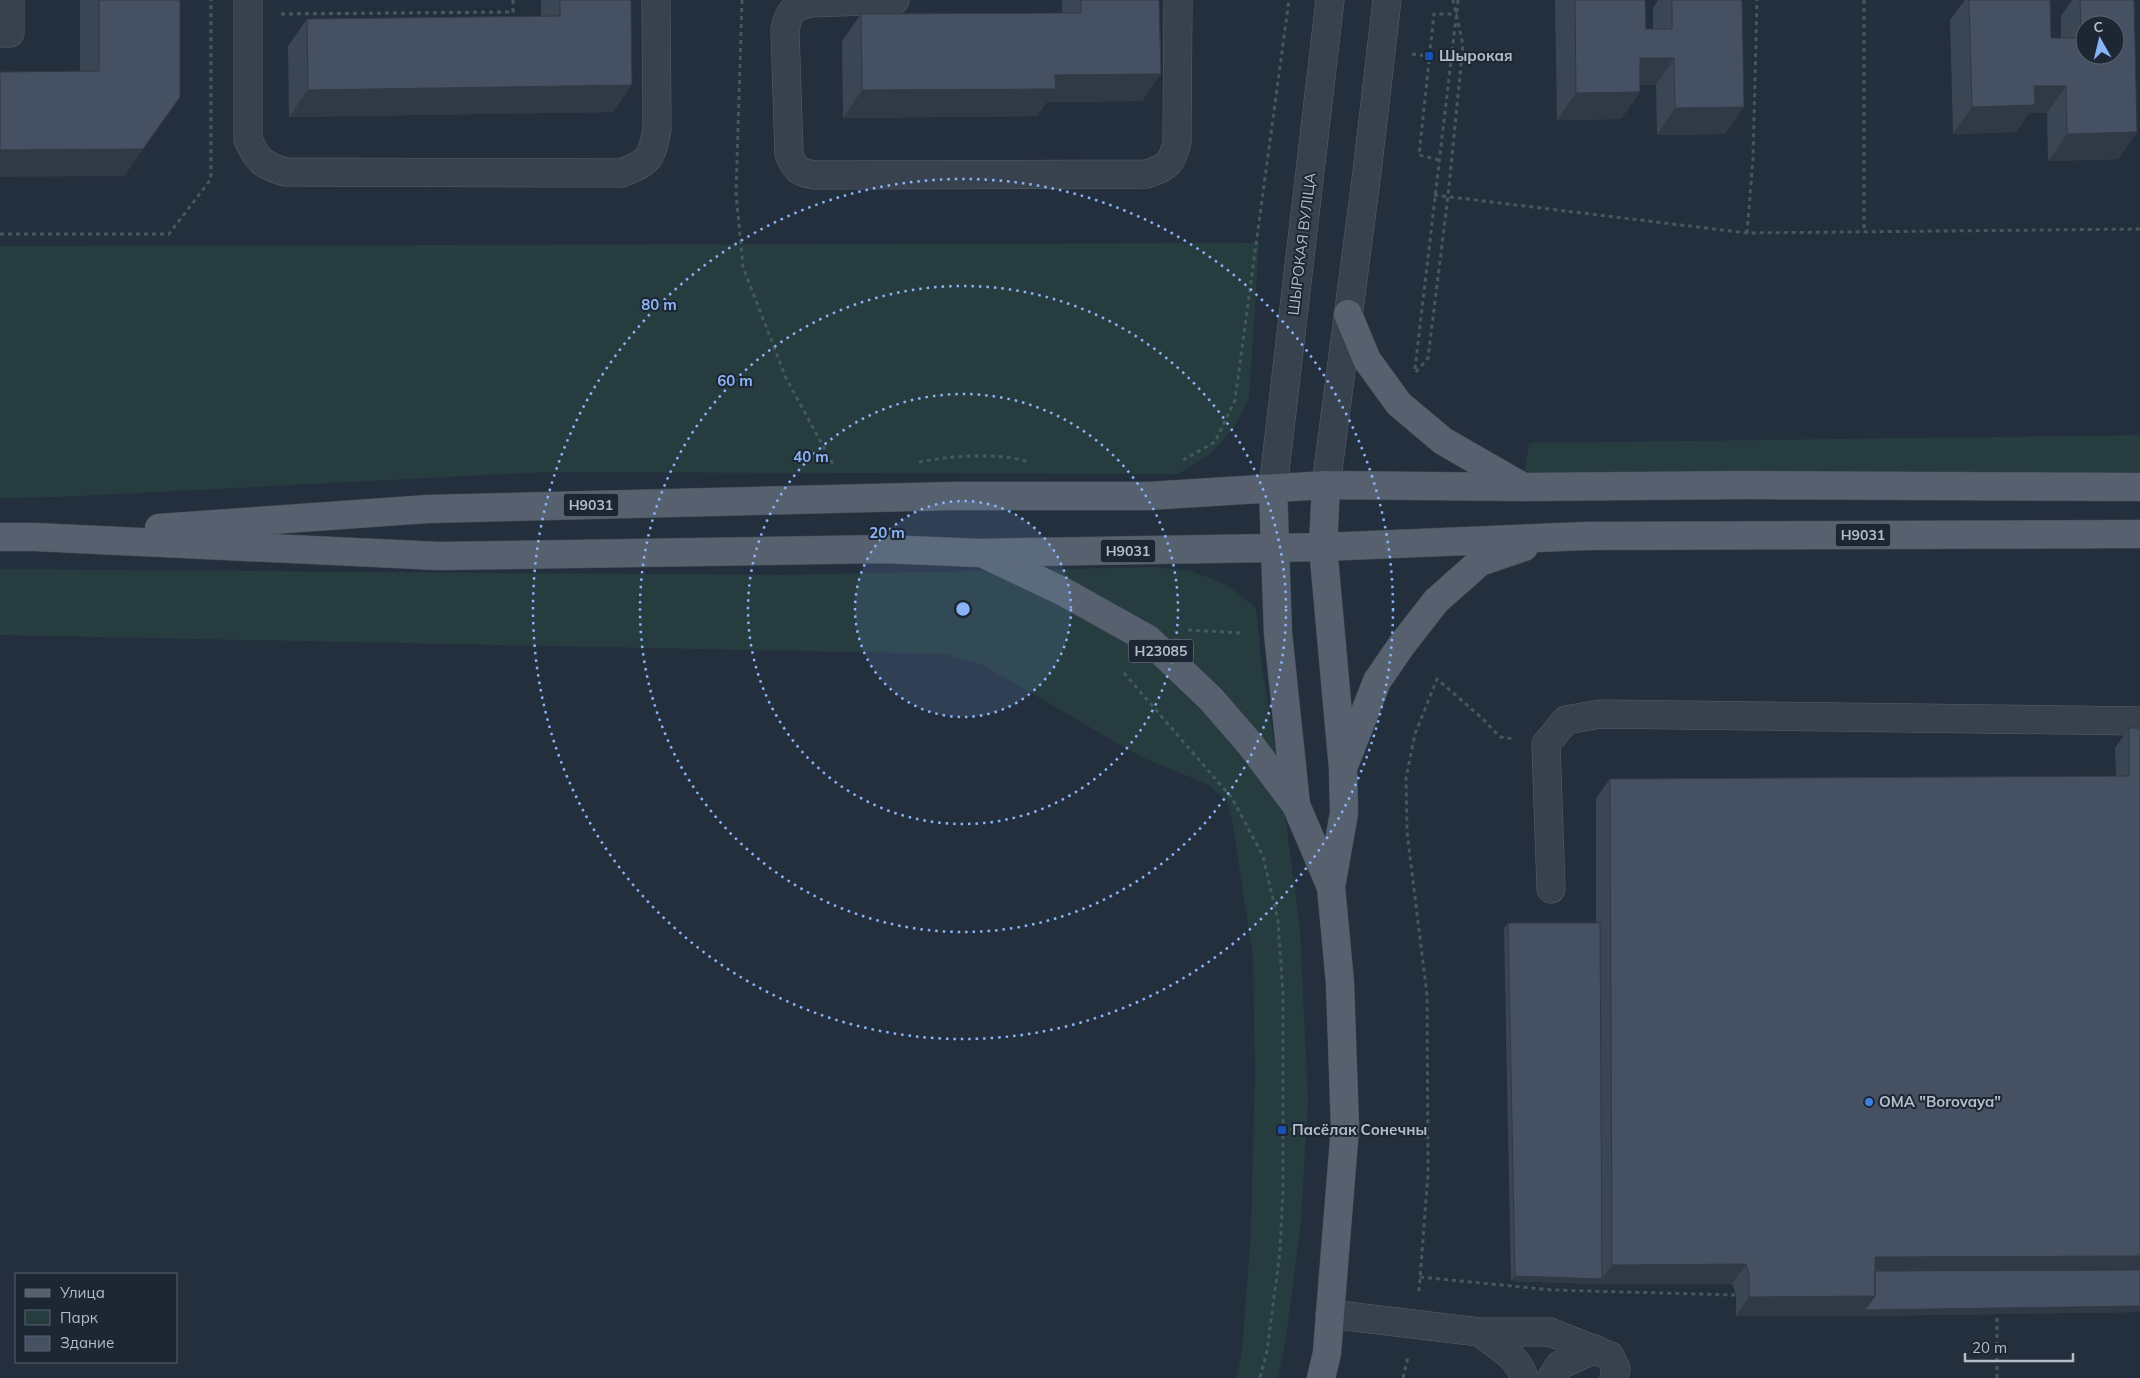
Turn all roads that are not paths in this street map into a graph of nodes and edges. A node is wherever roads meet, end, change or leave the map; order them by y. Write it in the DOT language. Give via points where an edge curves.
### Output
graph roads {
  1 [pos="10,0"];
  2 [pos="656,0"];
  3 [pos="895,0"];
  4 [pos="1178,0"];
  5 [pos="1330,0"];
  6 [pos="1387,0"];
  7 [pos="248,7"];
  8 [pos="0,33"];
  9 [pos="1348,314"];
  10 [pos="1326,485"];
  11 [pos="2140,486"];
  12 [pos="1523,487"];
  13 [pos="1273,488"];
  14 [pos="2140,534"];
  15 [pos="1586,536"];
  16 [pos="0,537"];
  17 [pos="35,537"];
  18 [pos="1323,547"];
  19 [pos="1275,548"];
  20 [pos="980,552"];
  21 [pos="2140,721"];
  22 [pos="1343,769"];
  23 [pos="1296,805"];
  24 [pos="1331,887"];
  25 [pos="1551,889"];
  26 [pos="1330,1314"];
  27 [pos="1479,1332"];
  28 [pos="1595,1349"];
  29 [pos="1321,1378"];
  30 [pos="1524,1378"];
  31 [pos="1552,1378"];
  32 [pos="1614,1378"];
  1 -- 8 [label="street" via="10,33"];
  2 -- 7 [label="street" via="657,129 654,149 642,165 621,173 285,172 267,166 257,158 248,140"];
  3 -- 4 [label="street" via="810,3 797,7 788,16 785,30 789,154 793,167 802,173 1147,174 1165,168 1174,157 1177,142"];
  5 -- 13 [label="street, ШЫРОКАЯ ВУЛІЦА"];
  6 -- 9 [label="street"];
  9 -- 10 [label="street"];
  9 -- 12 [label="main road" via="1366,360 1399,404 1443,441"];
  10 -- 12 [label="main road, Н9031"];
  10 -- 13 [label="main road, Н9031"];
  10 -- 18 [label="main road"];
  11 -- 12 [label="main road, Н9031"];
  13 -- 17 [label="main road, Н9031" via="1148,496 941,496 428,509"];
  13 -- 19 [label="main road"];
  14 -- 15 [label="main road, Н9031"];
  15 -- 18 [label="main road, Н9031"];
  15 -- 22 [label="main road, Н23085" via="1523,548 1480,562 1436,602 1377,681"];
  16 -- 17 [label="main road, Н9031"];
  17 -- 20 [label="main road, Н9031" via="439,556 884,549"];
  18 -- 19 [label="main road, Н9031"];
  18 -- 22 [label="main road, Н23085"];
  19 -- 20 [label="main road, Н9031"];
  19 -- 23 [label="main road, Н23085" via="1278,633"];
  20 -- 23 [label="main road, Н23085" via="1064,592 1148,639 1211,699"];
  21 -- 25 [label="street" via="1600,714 1566,720 1546,744"];
  22 -- 24 [label="main road, Н23085" via="1344,813"];
  23 -- 24 [label="main road, Н23085"];
  24 -- 26 [label="main road, Н23085" via="1340,983 1346,1128"];
  26 -- 27 [label="street"];
  26 -- 29 [label="main road, Н23085"];
  27 -- 28 [label="street" via="1550,1332"];
  27 -- 30 [label="street" via="1508,1353"];
  28 -- 31 [label="street" via="1560,1365"];
  28 -- 32 [label="street" via="1610,1356 1616,1369"];
}
